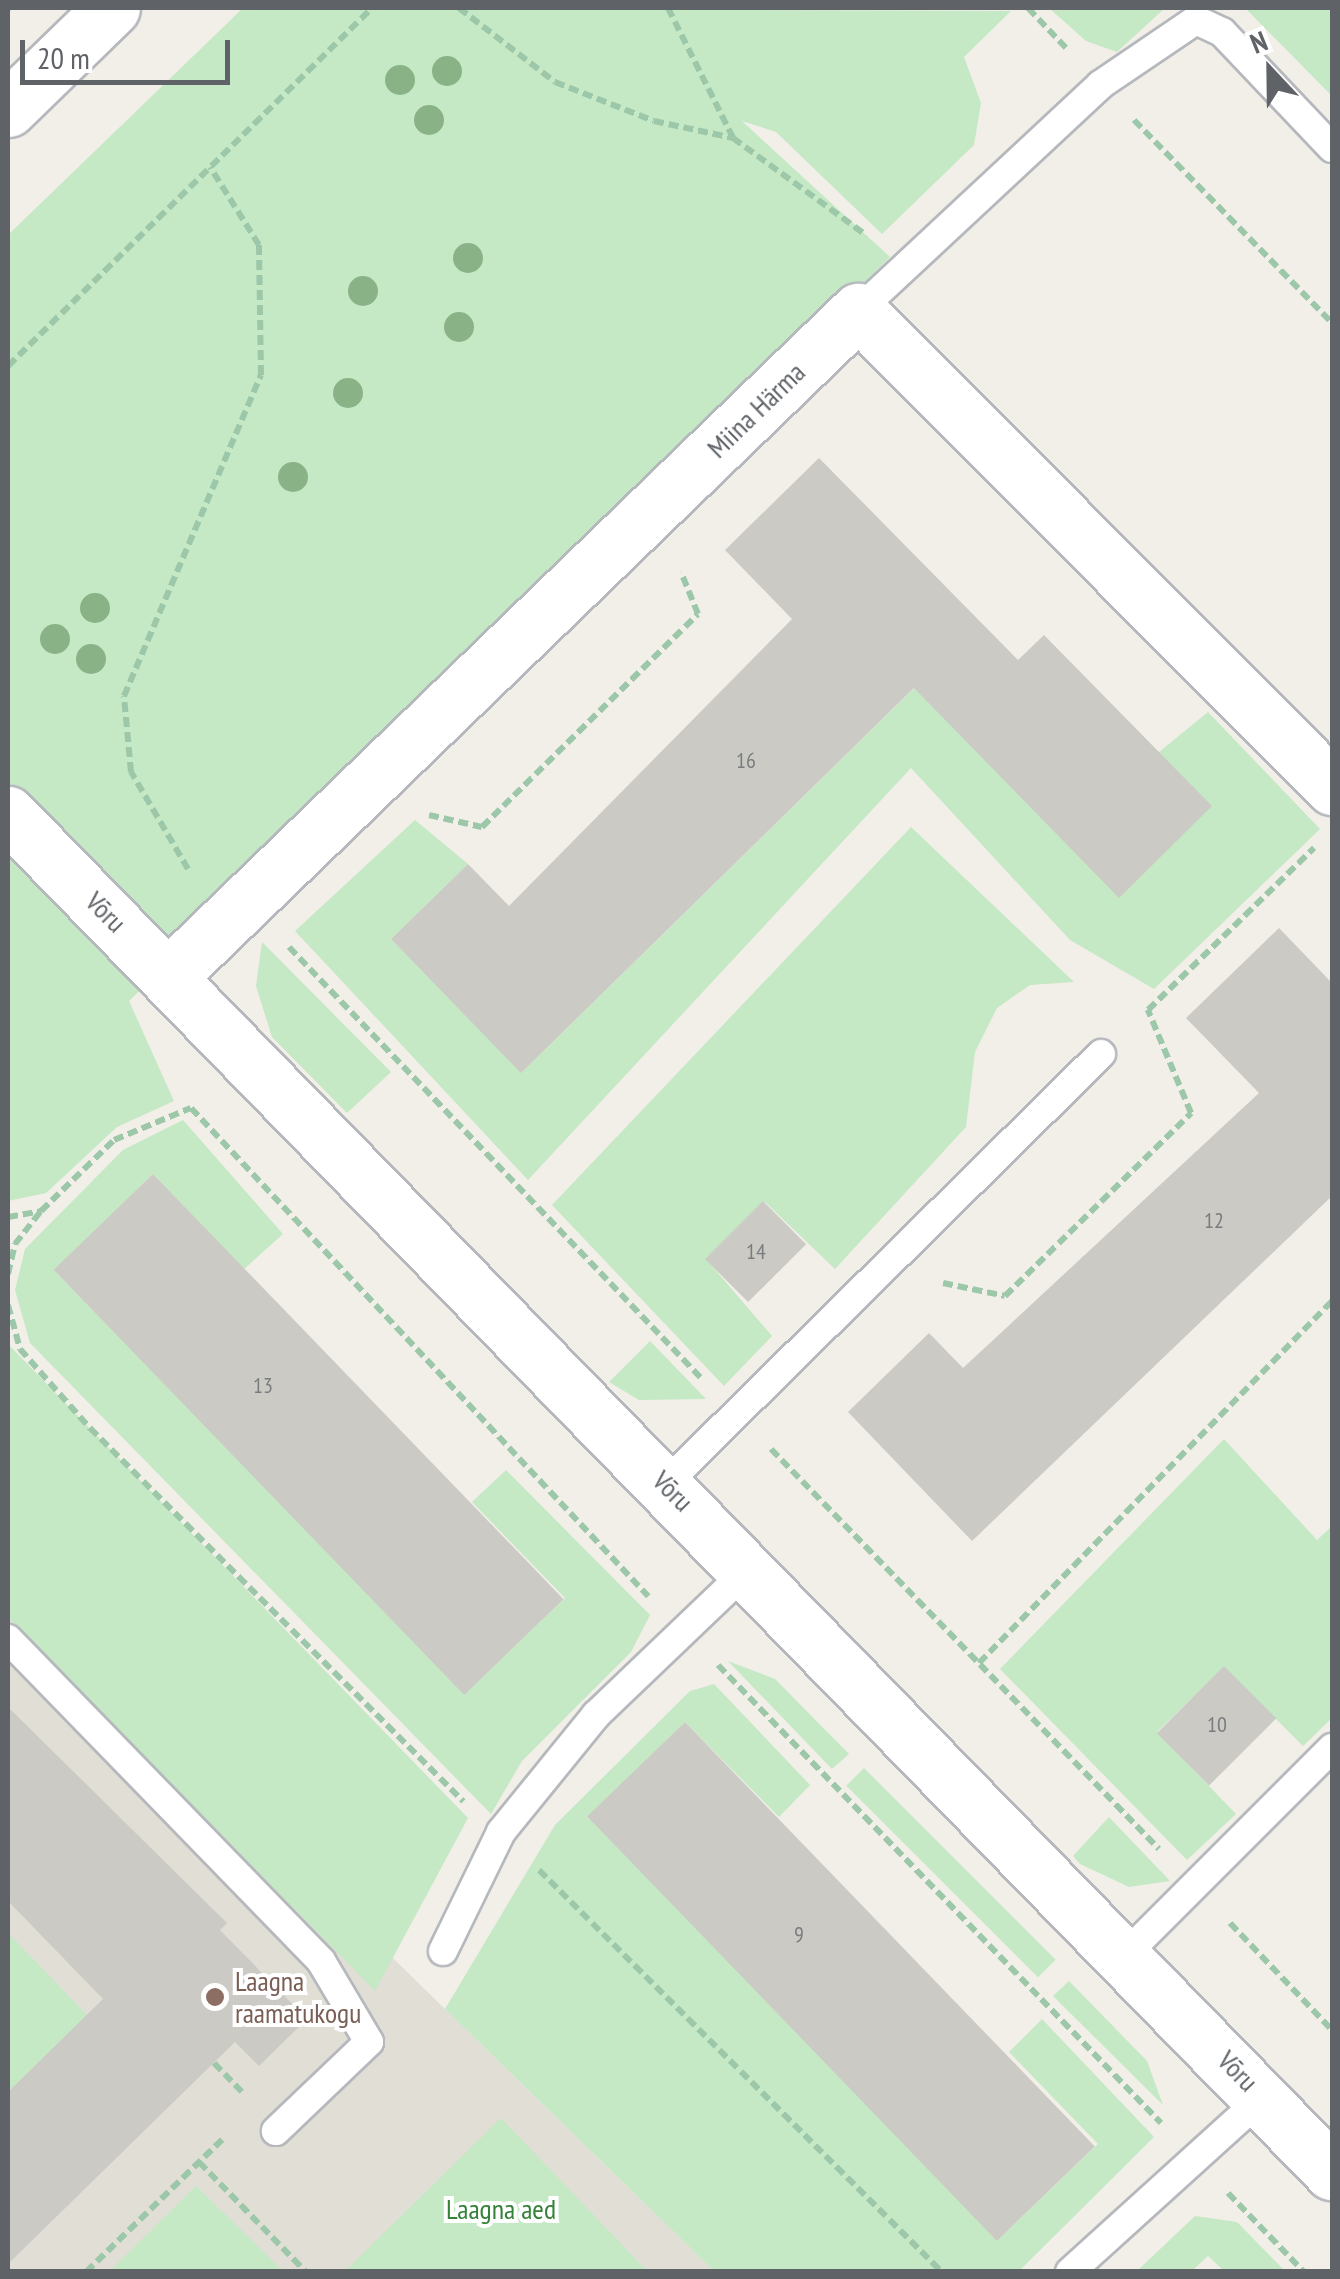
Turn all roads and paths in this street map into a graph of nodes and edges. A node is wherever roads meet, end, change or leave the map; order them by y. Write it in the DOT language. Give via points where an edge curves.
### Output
graph roads {
  1 [pos="112,8"];
  2 [pos="372,8"];
  3 [pos="459,8"];
  4 [pos="668,8"];
  5 [pos="1028,8"];
  6 [pos="1100,85"];
  7 [pos="8,109"];
  8 [pos="733,138"];
  9 [pos="1332,148"];
  10 [pos="210,167"];
  11 [pos="903,263"];
  12 [pos="858,312"];
  13 [pos="1332,323"];
  14 [pos="8,366"];
  15 [pos="677,563"];
  16 [pos="1332,787"];
  17 [pos="8,814"];
  18 [pos="482,827"];
  19 [pos="230,914"];
  20 [pos="170,976"];
  21 [pos="1101,1054"];
  22 [pos="41,1211"];
  23 [pos="8,1217"];
  24 [pos="8,1274"];
  25 [pos="1332,1301"];
  26 [pos="666,1483"];
  27 [pos="750,1568"];
  28 [pos="682,1630"];
  29 [pos="8,1639"];
  30 [pos="979,1664"];
  31 [pos="1332,1748"];
  32 [pos="442,1951"];
  33 [pos="1125,1955"];
  34 [pos="214,2063"];
  35 [pos="1263,2097"];
  36 [pos="256,2108"];
  37 [pos="276,2131"];
  38 [pos="1194,2159"];
  39 [pos="200,2162"];
  40 [pos="1332,2172"];
  41 [pos="306,2272"];
  42 [pos="1070,2272"];
  43 [pos="1304,2272"];
  1 -- 7 [label="street"];
  2 -- 10 [label="path"];
  3 -- 8 [label="path" via="555,82 654,121"];
  4 -- 8 [label="path"];
  5 -- 6 [label="path"];
  6 -- 9 [label="lane" via="1196,20 1222,32"];
  6 -- 11 [label="lane"];
  6 -- 13 [label="path"];
  8 -- 11 [label="path"];
  10 -- 14 [label="path"];
  10 -- 19 [label="path" via="259,246 261,375 124,696 131,772 173,854"];
  11 -- 12 [label="lane"];
  12 -- 16 [label="street"];
  12 -- 19 [label="street, Miina Härma"];
  15 -- 18 [label="path" via="698,614"];
  17 -- 20 [label="street, Võru"];
  19 -- 20 [label="street, Miina Härma"];
  20 -- 26 [label="street, Võru"];
  21 -- 26 [label="lane"];
  22 -- 23 [label="path"];
  22 -- 24 [label="path" via="15,1244"];
  22 -- 28 [label="path" via="114,1140 191,1108"];
  25 -- 30 [label="path"];
  26 -- 27 [label="street, Võru"];
  27 -- 28 [label="lane"];
  27 -- 33 [label="street, Võru"];
  28 -- 32 [label="lane" via="596,1715 501,1832"];
  28 -- 38 [label="path"];
  29 -- 37 [label="lane" via="320,1961 369,2042"];
  31 -- 33 [label="lane"];
  33 -- 35 [label="street, Võru"];
  34 -- 36 [label="path"];
  35 -- 38 [label="lane"];
  35 -- 40 [label="street, Võru"];
  38 -- 42 [label="lane"];
  38 -- 43 [label="path"];
  39 -- 41 [label="path"];
}
